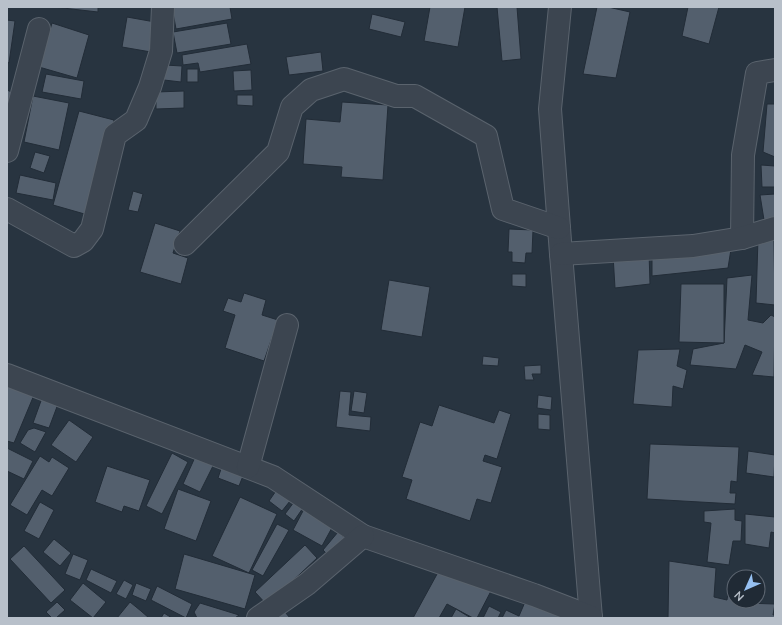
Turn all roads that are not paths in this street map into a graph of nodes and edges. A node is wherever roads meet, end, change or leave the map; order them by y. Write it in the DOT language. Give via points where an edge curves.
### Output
graph roads {
  1 [pos="163,7"];
  2 [pos="560,7"];
  3 [pos="39,29"];
  4 [pos="775,70"];
  5 [pos="7,151"];
  6 [pos="7,209"];
  7 [pos="559,228"];
  8 [pos="775,228"];
  9 [pos="742,238"];
  10 [pos="185,244"];
  11 [pos="560,254"];
  12 [pos="287,325"];
  13 [pos="7,375"];
  14 [pos="248,467"];
  15 [pos="363,536"];
  16 [pos="258,618"];
  17 [pos="591,618"];
  1 -- 6 [label="street" via="161,51 150,87 136,120 115,135 92,229 83,241 74,246"];
  2 -- 7 [label="street" via="550,109"];
  3 -- 5 [label="street"];
  4 -- 9 [label="street" via="757,73 743,155"];
  7 -- 10 [label="street" via="503,209 486,136 415,96 396,96 344,79 311,90 292,107 278,152"];
  7 -- 11 [label="street"];
  8 -- 9 [label="street"];
  9 -- 11 [label="street" via="693,246"];
  11 -- 17 [label="street"];
  12 -- 14 [label="street"];
  13 -- 14 [label="street"];
  14 -- 15 [label="street" via="273,477"];
  15 -- 16 [label="street" via="307,584"];
  15 -- 17 [label="street" via="534,595"];
}
